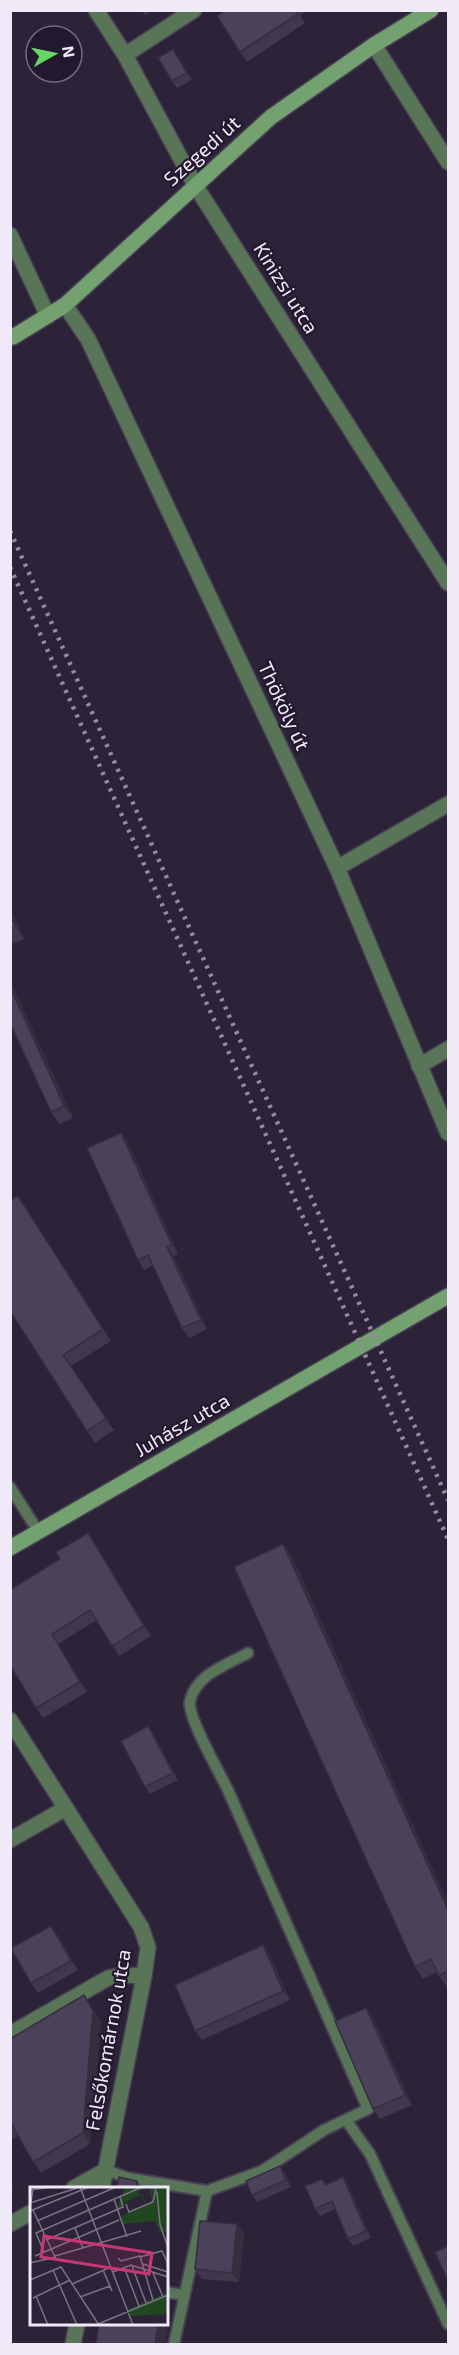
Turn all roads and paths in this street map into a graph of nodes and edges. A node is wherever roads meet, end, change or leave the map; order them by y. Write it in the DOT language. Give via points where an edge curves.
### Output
graph roads {
  1 [pos="96,10"];
  2 [pos="194,10"];
  3 [pos="430,10"];
  4 [pos="375,45"];
  5 [pos="125,55"];
  6 [pos="448,162"];
  7 [pos="195,184"];
  8 [pos="10,235"];
  9 [pos="65,304"];
  10 [pos="48,316"];
  11 [pos="13,337"];
  12 [pos="448,583"];
  13 [pos="448,804"];
  14 [pos="336,868"];
  15 [pos="448,1049"];
  16 [pos="419,1066"];
  17 [pos="448,1133"];
  18 [pos="448,1296"];
  19 [pos="10,1487"];
  20 [pos="38,1531"];
  21 [pos="10,1548"];
  22 [pos="248,1653"];
  23 [pos="10,1720"];
  24 [pos="66,1808"];
  25 [pos="10,1840"];
  26 [pos="144,1976"];
  27 [pos="10,2034"];
  28 [pos="346,2120"];
  29 [pos="106,2170"];
  30 [pos="76,2187"];
  31 [pos="102,2187"];
  32 [pos="207,2191"];
  33 [pos="30,2213"];
  34 [pos="10,2224"];
  35 [pos="168,2292"];
  36 [pos="183,2295"];
  37 [pos="448,2324"];
  38 [pos="77,2325"];
  39 [pos="73,2344"];
  40 [pos="174,2344"];
  1 -- 5 [label="street, Kinizsi utca"];
  2 -- 5 [label="street"];
  3 -- 4 [label="street, Szegedi út"];
  4 -- 6 [label="street"];
  4 -- 7 [label="street, Szegedi út" via="271,117"];
  5 -- 7 [label="street, Kinizsi utca"];
  7 -- 9 [label="street, Szegedi út"];
  7 -- 12 [label="street, Kinizsi utca"];
  8 -- 10 [label="street"];
  9 -- 10 [label="street, Szegedi út"];
  9 -- 14 [label="street, Thököly út" via="93,349"];
  10 -- 11 [label="street, Szegedi út"];
  13 -- 14 [label="street"];
  14 -- 16 [label="street, Thököly út"];
  15 -- 16 [label="street"];
  16 -- 17 [label="street, Thököly út"];
  18 -- 20 [label="street, Juhász utca"];
  19 -- 20 [label="lane"];
  20 -- 21 [label="street, Juhász utca"];
  22 -- 28 [label="lane" via="196,1684 190,1702 193,1721 267,1875 368,2109"];
  23 -- 24 [label="street, Felsőkomárnok utca"];
  24 -- 25 [label="street"];
  24 -- 26 [label="street, Felsőkomárnok utca" via="141,1927 148,1947"];
  26 -- 27 [label="street" via="108,1978"];
  26 -- 29 [label="street, Felsőkomárnok utca"];
  28 -- 32 [label="lane" via="262,2171"];
  28 -- 37 [label="lane" via="370,2154"];
  29 -- 30 [label="street"];
  29 -- 31 [label="street, Felsőkomárnok utca"];
  29 -- 32 [label="lane" via="128,2178"];
  32 -- 36 [label="lane"];
  33 -- 34 [label="street"];
  35 -- 36 [label="lane"];
  36 -- 40 [label="lane"];
  38 -- 39 [label="street"];
}
